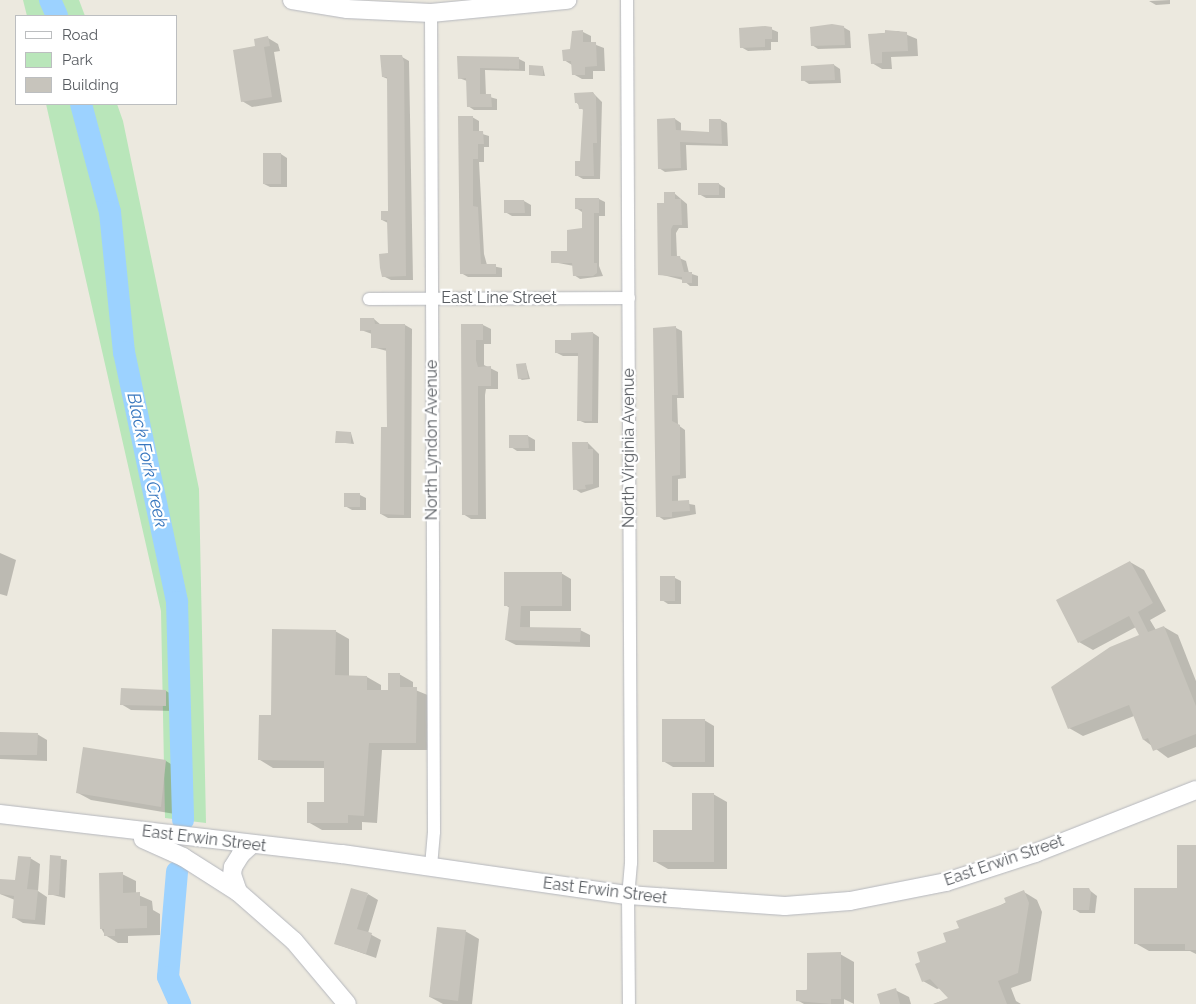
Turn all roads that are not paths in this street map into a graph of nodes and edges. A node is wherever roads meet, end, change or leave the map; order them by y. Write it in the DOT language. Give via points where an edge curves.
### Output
graph roads {
  1 [pos="292,0"];
  2 [pos="568,0"];
  3 [pos="627,0"];
  4 [pos="430,13"];
  5 [pos="432,298"];
  6 [pos="629,298"];
  7 [pos="369,299"];
  8 [pos="1196,790"];
  9 [pos="0,814"];
  10 [pos="117,828"];
  11 [pos="251,846"];
  12 [pos="431,867"];
  13 [pos="238,892"];
  14 [pos="628,895"];
  15 [pos="346,1004"];
  16 [pos="629,1004"];
  1 -- 4 [label="main road" via="347,9"];
  2 -- 4 [label="main road"];
  3 -- 6 [label="street, North Virginia Avenue"];
  4 -- 5 [label="street, North Lyndon Avenue"];
  5 -- 6 [label="street, East Line Street"];
  5 -- 7 [label="street, East Line Street"];
  5 -- 12 [label="street, North Lyndon Avenue"];
  6 -- 14 [label="street, North Virginia Avenue" via="631,863"];
  8 -- 14 [label="main road, East Erwin Street" via="1005,864 885,896 785,906"];
  9 -- 10 [label="main road, East Erwin Street"];
  10 -- 11 [label="main road, East Erwin Street"];
  10 -- 13 [label="main road" via="168,849"];
  11 -- 12 [label="main road, East Erwin Street"];
  11 -- 13 [label="main road" via="240,854 233,867 232,875"];
  12 -- 14 [label="main road, East Erwin Street"];
  13 -- 15 [label="main road" via="294,941"];
  14 -- 16 [label="street, North Virginia Avenue"];
}
